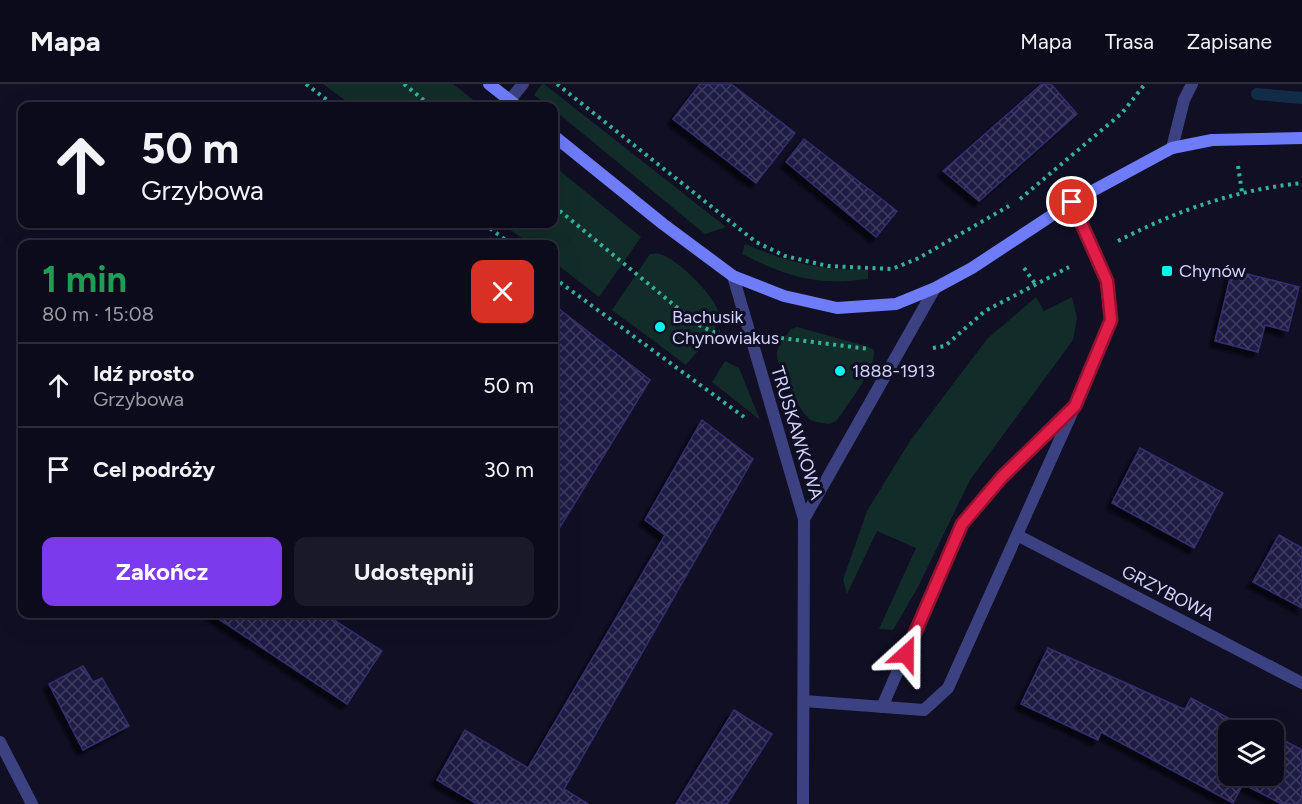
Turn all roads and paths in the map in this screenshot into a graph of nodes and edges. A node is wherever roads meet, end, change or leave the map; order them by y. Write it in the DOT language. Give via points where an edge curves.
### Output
graph roads {
  1 [pos="306,84"];
  2 [pos="404,84"];
  3 [pos="489,84"];
  4 [pos="523,84"];
  5 [pos="557,84"];
  6 [pos="1145,84"];
  7 [pos="1192,84"];
  8 [pos="330,102"];
  9 [pos="426,102"];
  10 [pos="511,102"];
  11 [pos="514,102"];
  12 [pos="1302,138"];
  13 [pos="558,139"];
  14 [pos="1172,148"];
  15 [pos="1072,202"];
  16 [pos="489,228"];
  17 [pos="506,240"];
  18 [pos="733,276"];
  19 [pos="558,281"];
  20 [pos="935,288"];
  21 [pos="1075,406"];
  22 [pos="745,418"];
  23 [pos="804,519"];
  24 [pos="1017,535"];
  25 [pos="1302,683"];
  26 [pos="804,701"];
  27 [pos="882,707"];
  28 [pos="0,742"];
  29 [pos="804,800"];
  30 [pos="32,804"];
  31 [pos="816,804"];
  1 -- 8 [label="path"];
  2 -- 9 [label="path"];
  3 -- 10 [label="street"];
  4 -- 11 [label="street"];
  5 -- 6 [label="path" via="756,242 785,256 828,266 892,269 919,258 1018,201 1122,113"];
  7 -- 14 [label="street"];
  12 -- 14 [label="street" via="1212,140"];
  13 -- 18 [label="street"];
  14 -- 15 [label="street"];
  15 -- 20 [label="street"];
  15 -- 21 [label="street" via="1107,281 1111,320"];
  16 -- 17 [label="path"];
  18 -- 20 [label="street" via="784,296 837,308 896,304"];
  18 -- 23 [label="street, TRUSKAWKOWA"];
  19 -- 22 [label="path"];
  20 -- 23 [label="street, TRUSKAWKOWA"];
  21 -- 24 [label="street"];
  21 -- 27 [label="street" via="1002,477 962,524"];
  23 -- 26 [label="street"];
  24 -- 25 [label="street, GRZYBOWA"];
  24 -- 27 [label="street" via="948,688 924,710"];
  26 -- 27 [label="street"];
  26 -- 29 [label="street"];
  28 -- 30 [label="street"];
  29 -- 31 [label="street"];
}
